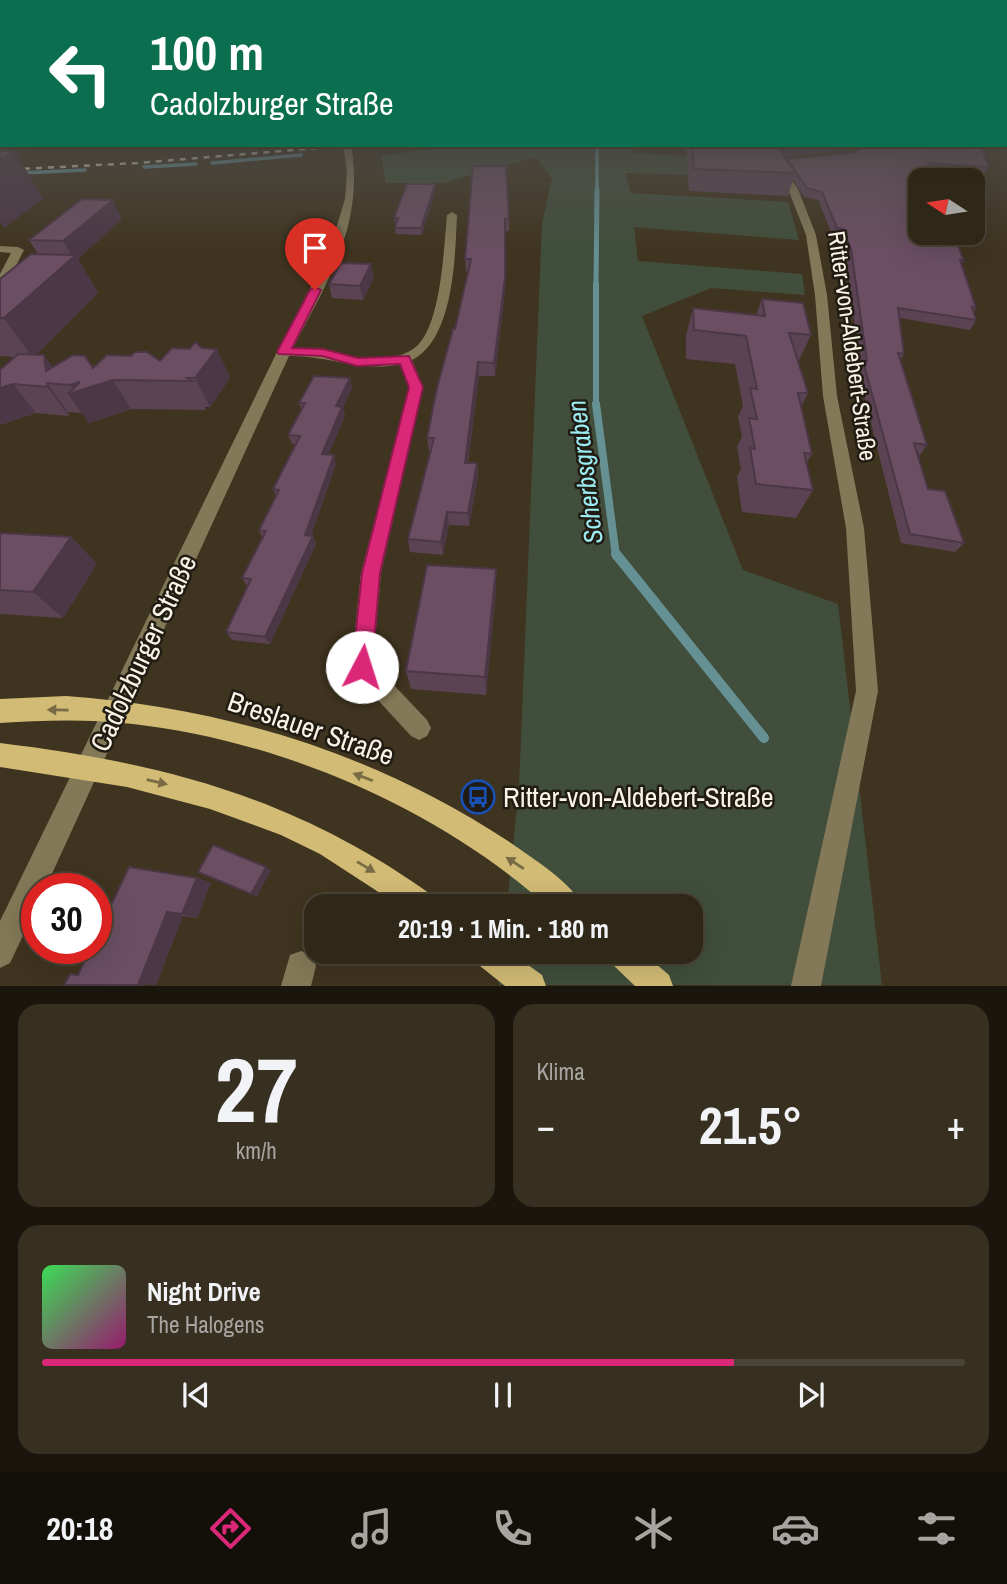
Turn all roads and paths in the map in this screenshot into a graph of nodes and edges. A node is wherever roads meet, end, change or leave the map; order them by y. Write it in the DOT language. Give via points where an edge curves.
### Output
graph roads {
  1 [pos="351,161"];
  2 [pos="777,161"];
  3 [pos="452,215"];
  4 [pos="0,249"];
  5 [pos="0,285"];
  6 [pos="284,352"];
  7 [pos="405,359"];
  8 [pos="116,710"];
  9 [pos="0,711"];
  10 [pos="419,728"];
  11 [pos="0,755"];
  12 [pos="90,766"];
  13 [pos="405,894"];
  14 [pos="554,894"];
  15 [pos="0,953"];
  16 [pos="502,964"];
  17 [pos="634,964"];
  18 [pos="531,985"];
  19 [pos="658,985"];
  20 [pos="806,985"];
  1 -- 6 [label="street, Cadolzburger Straße" via="348,216"];
  2 -- 20 [label="street, Ritter-von-Aldebert-Straße" via="802,206 813,247 830,396 855,528 867,691"];
  3 -- 7 [label="street" via="448,265 430,338"];
  4 -- 5 [label="street" via="18,250"];
  6 -- 7 [label="street" via="323,353 357,362"];
  6 -- 8 [label="street, Cadolzburger Straße"];
  7 -- 10 [label="street" via="416,387 371,573 362,667"];
  8 -- 9 [label="main road, Breslauer Straße, one-way"];
  8 -- 12 [label="street, Cadolzburger Straße"];
  14 -- 8 [label="main road, Breslauer Straße, one-way" via="523,868 425,806 377,783 278,746"];
  11 -- 12 [label="main road"];
  12 -- 13 [label="main road, one-way" via="178,787 264,815 330,845"];
  12 -- 15 [label="street, Cadolzburger Straße"];
  16 -- 18 [label="main road"];
  17 -- 19 [label="main road"];
}
